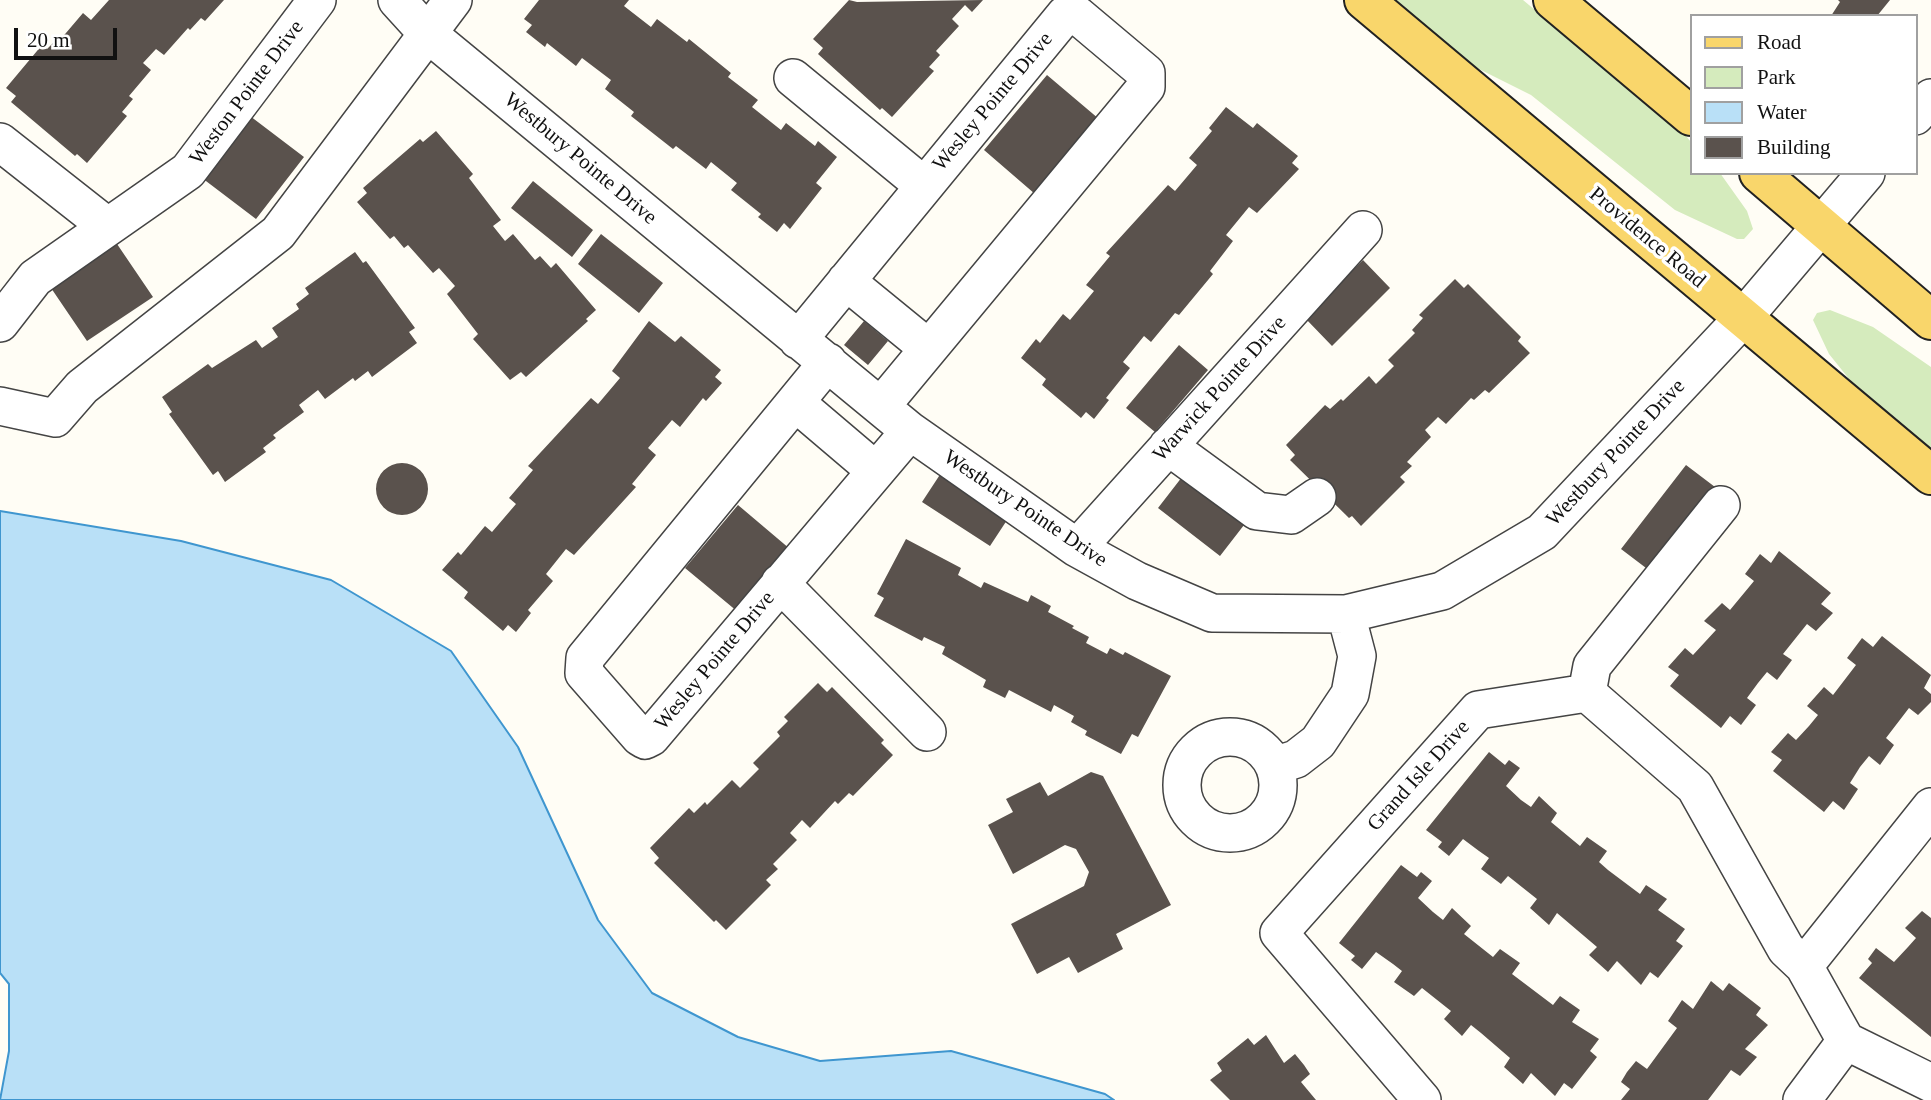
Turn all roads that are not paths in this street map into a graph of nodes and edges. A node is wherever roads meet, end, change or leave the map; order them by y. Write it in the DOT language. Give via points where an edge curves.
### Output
graph roads {
  1 [pos="317,0"];
  2 [pos="397,0"];
  3 [pos="453,0"];
  4 [pos="1364,0"];
  5 [pos="1553,0"];
  6 [pos="427,33"];
  7 [pos="793,78"];
  8 [pos="1931,98"];
  9 [pos="1689,114"];
  10 [pos="1917,114"];
  11 [pos="0,142"];
  12 [pos="1761,175"];
  13 [pos="1864,175"];
  14 [pos="923,185"];
  15 [pos="1821,225"];
  16 [pos="108,227"];
  17 [pos="1363,230"];
  18 [pos="846,281"];
  19 [pos="1743,318"];
  20 [pos="1931,320"];
  21 [pos="0,323"];
  22 [pos="798,340"];
  23 [pos="928,348"];
  24 [pos="828,362"];
  25 [pos="796,403"];
  26 [pos="882,405"];
  27 [pos="0,406"];
  28 [pos="910,431"];
  29 [pos="1168,446"];
  30 [pos="876,471"];
  31 [pos="1931,475"];
  32 [pos="1317,496"];
  33 [pos="1721,505"];
  34 [pos="1077,548"];
  35 [pos="780,583"];
  36 [pos="1346,614"];
  37 [pos="1587,693"];
  38 [pos="927,732"];
  39 [pos="1274,766"];
  40 [pos="1931,807"];
  41 [pos="1804,966"];
  42 [pos="1846,1041"];
  43 [pos="1931,1083"];
  44 [pos="1422,1100"];
  45 [pos="1802,1100"];
  1 -- 16 [label="street, Weston Pointe Drive" via="188,171"];
  2 -- 6 [label="street, Westbury Pointe Drive"];
  3 -- 6 [label="street"];
  4 -- 19 [label="main road, Providence Road"];
  5 -- 9 [label="main road"];
  6 -- 22 [label="street, Westbury Pointe Drive"];
  6 -- 27 [label="street" via="278,233 82,387 55,418"];
  7 -- 14 [label="street"];
  8 -- 10 [label="street"];
  11 -- 16 [label="street"];
  12 -- 15 [label="main road"];
  13 -- 15 [label="street, Westbury Pointe Drive"];
  14 -- 18 [label="street, Wesley Pointe Drive"];
  14 -- 23 [label="street, Wesley Pointe Drive" via="1065,15 1077,15 1146,73 1146,87"];
  15 -- 19 [label="street, Westbury Pointe Drive"];
  15 -- 20 [label="main road"];
  16 -- 21 [label="street, Weston Pointe Drive" via="35,278"];
  17 -- 29 [label="street, Warwick Pointe Drive"];
  18 -- 22 [label="street, Wesley Pointe Drive"];
  18 -- 23 [label="street"];
  19 -- 31 [label="main road, Providence Road"];
  19 -- 36 [label="street, Westbury Pointe Drive" via="1542,532 1442,591"];
  22 -- 24 [label="street, Westbury Pointe Drive"];
  23 -- 26 [label="street, Wesley Pointe Drive"];
  24 -- 25 [label="street, Wesley Pointe Drive"];
  24 -- 26 [label="street, Westbury Pointe Drive"];
  25 -- 30 [label="street"];
  25 -- 35 [label="street, Wesley Pointe Drive" via="585,658 584,673 645,740"];
  26 -- 28 [label="street, Westbury Pointe Drive"];
  28 -- 30 [label="street, Wesley Pointe Drive"];
  28 -- 34 [label="street, Westbury Pointe Drive"];
  29 -- 32 [label="street" via="1257,512 1291,515"];
  29 -- 34 [label="street, Warwick Pointe Drive"];
  30 -- 35 [label="street, Wesley Pointe Drive"];
  33 -- 37 [label="street" via="1592,666"];
  34 -- 36 [label="street, Westbury Pointe Drive" via="1137,581 1212,613"];
  35 -- 38 [label="street"];
  36 -- 39 [label="street" via="1357,656 1350,694 1318,742 1296,758"];
  37 -- 41 [label="street" via="1695,787 1786,949"];
  37 -- 44 [label="street, Grand Isle Drive" via="1478,710 1279,933"];
  40 -- 41 [label="street"];
  41 -- 42 [label="street"];
  42 -- 43 [label="street"];
  42 -- 45 [label="street"];
}
